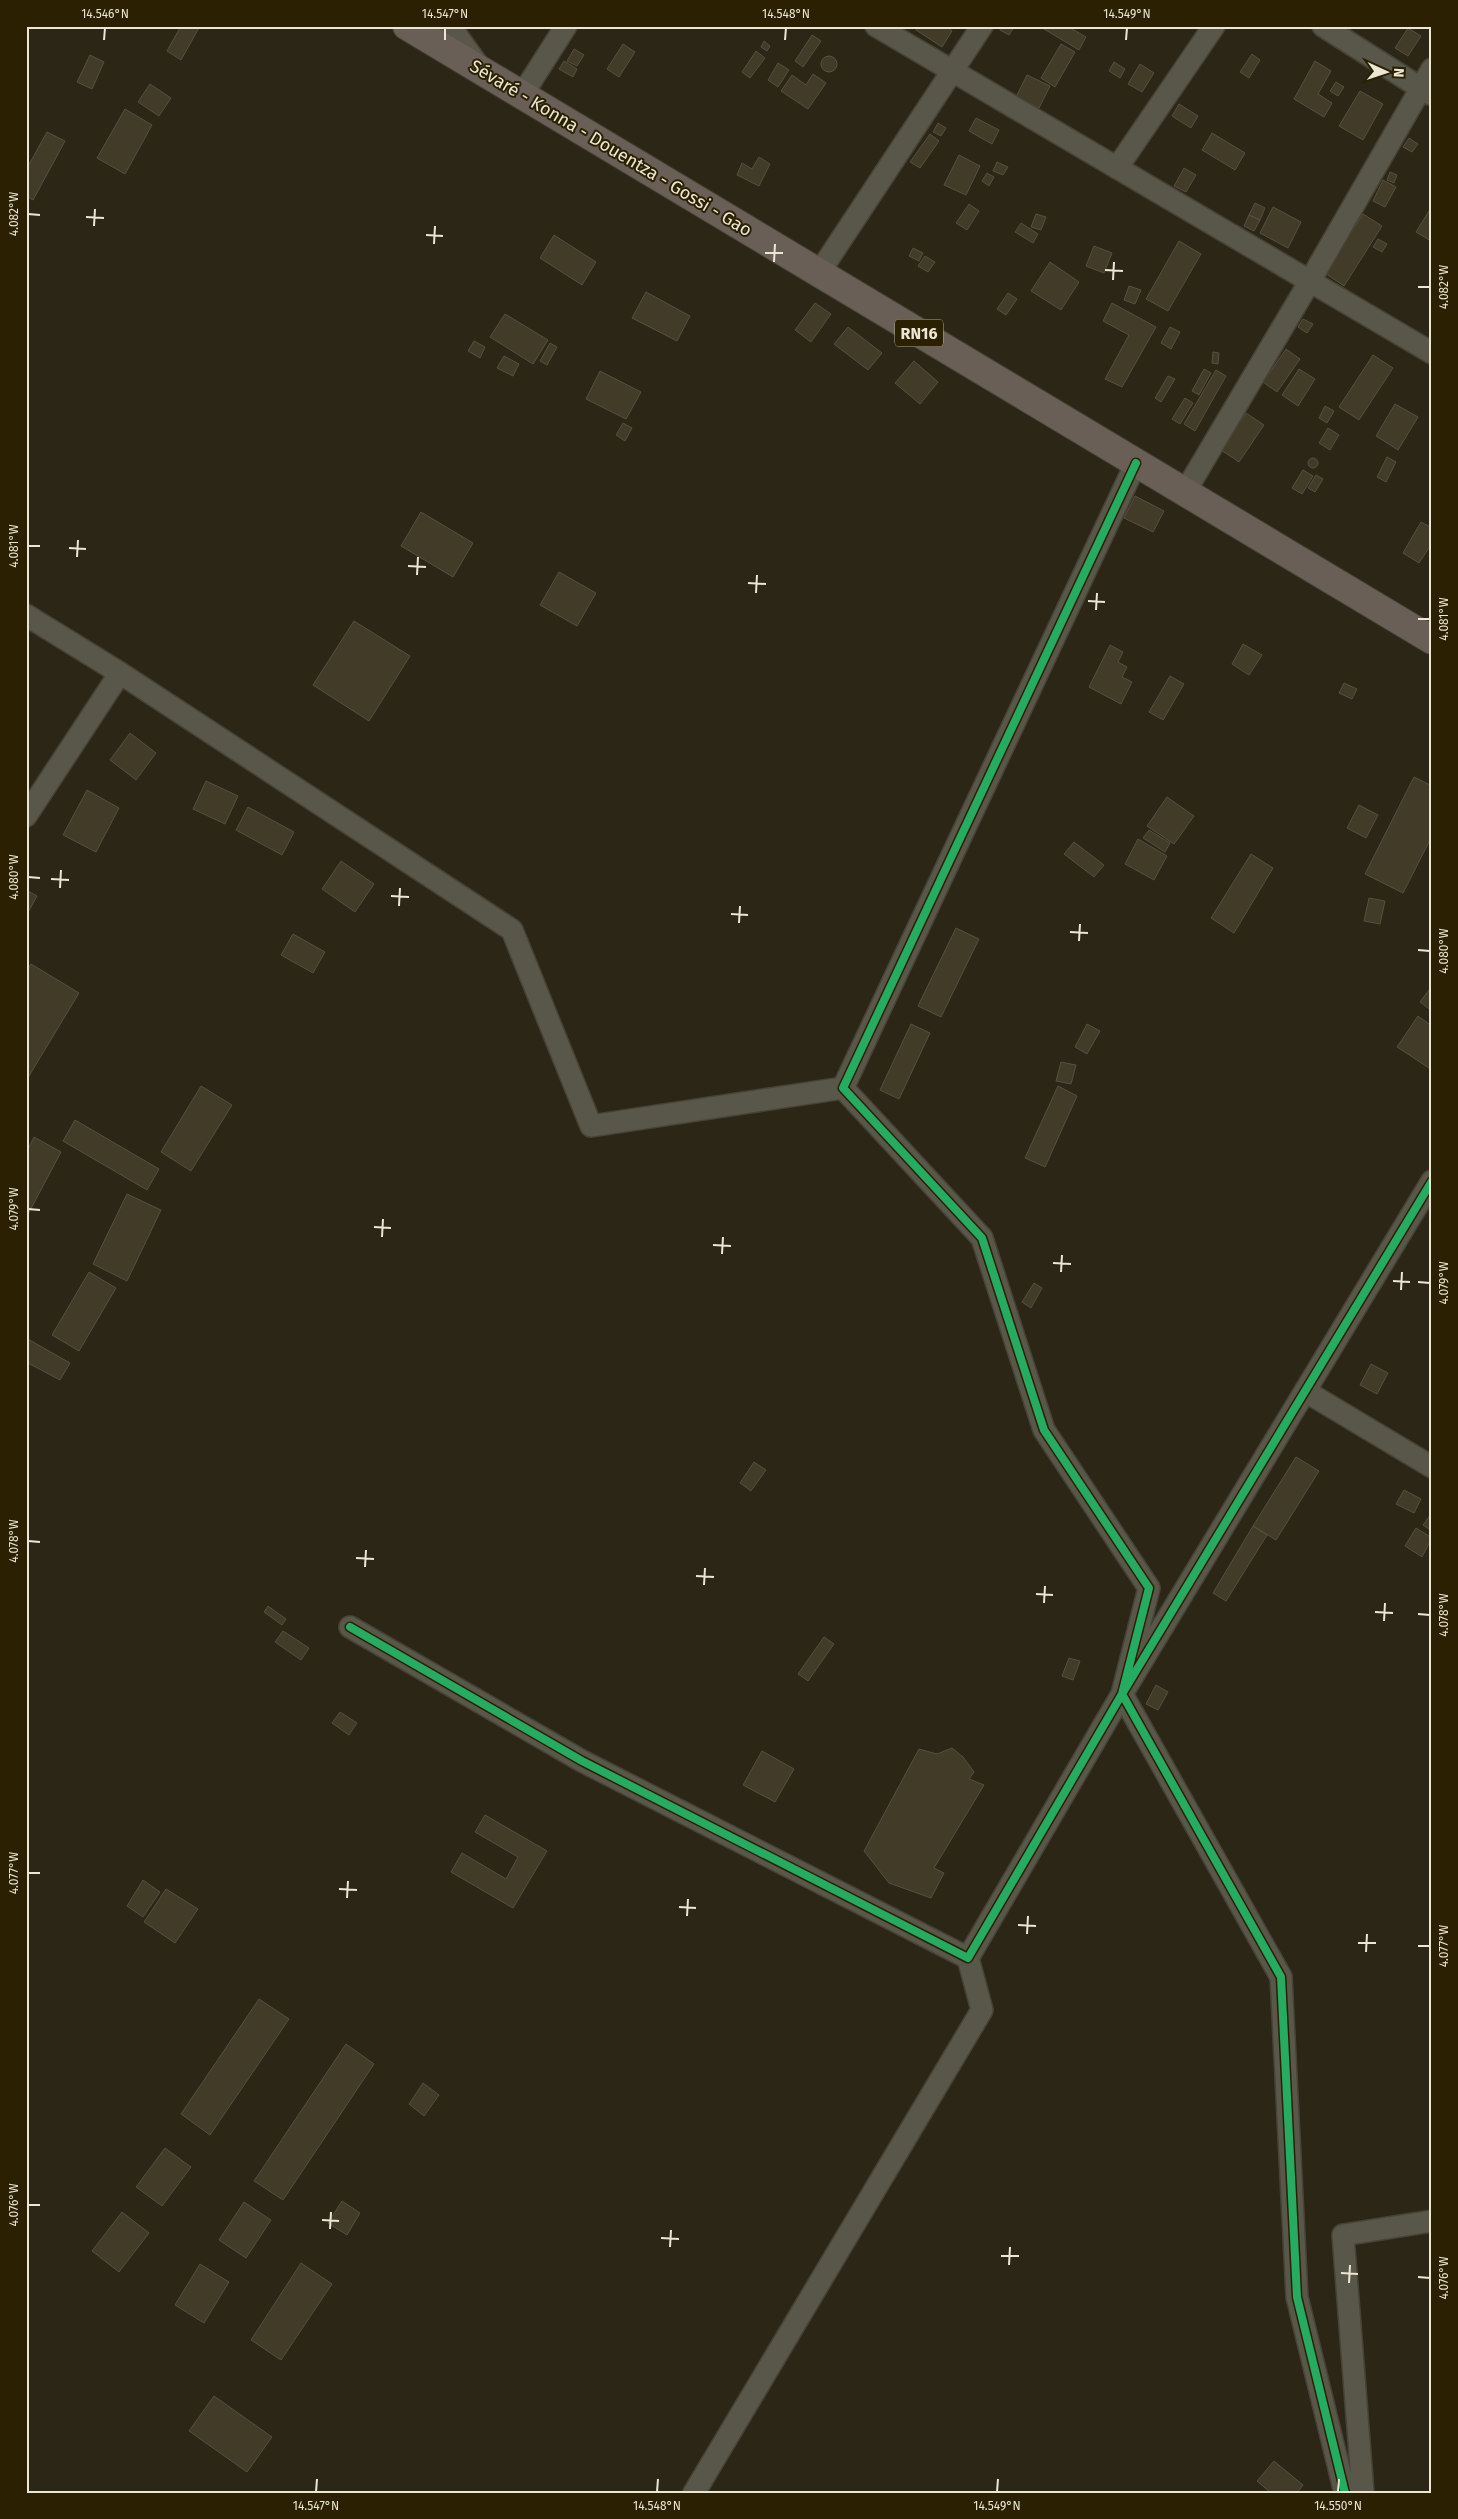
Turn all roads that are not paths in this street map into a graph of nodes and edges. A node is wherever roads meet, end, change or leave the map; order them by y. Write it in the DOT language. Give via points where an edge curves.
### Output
graph roads {
  1 [pos="408,26"];
  2 [pos="450,26"];
  3 [pos="566,26"];
  4 [pos="876,26"];
  5 [pos="982,26"];
  6 [pos="1214,26"];
  7 [pos="1322,26"];
  8 [pos="1432,69"];
  9 [pos="952,71"];
  10 [pos="483,72"];
  11 [pos="1426,92"];
  12 [pos="522,95"];
  13 [pos="1116,168"];
  14 [pos="819,273"];
  15 [pos="1310,281"];
  16 [pos="1432,353"];
  17 [pos="1136,463"];
  18 [pos="1185,492"];
  19 [pos="26,615"];
  20 [pos="1432,640"];
  21 [pos="120,673"];
  22 [pos="26,816"];
  23 [pos="843,1088"];
  24 [pos="1432,1181"];
  25 [pos="1305,1391"];
  26 [pos="1432,1467"];
  27 [pos="350,1627"];
  28 [pos="1122,1694"];
  29 [pos="968,1958"];
  30 [pos="1432,2221"];
  31 [pos="694,2493"];
  32 [pos="1345,2493"];
  33 [pos="1363,2493"];
  1 -- 10 [label="main road, Sévaré - Konna - Douentza - Gossi - Gao / RN16"];
  2 -- 10 [label="street"];
  3 -- 12 [label="street"];
  4 -- 9 [label="street"];
  5 -- 9 [label="street"];
  6 -- 13 [label="street"];
  7 -- 11 [label="street"];
  8 -- 11 [label="street"];
  9 -- 13 [label="street"];
  9 -- 14 [label="street"];
  10 -- 12 [label="main road, Sévaré - Konna - Douentza - Gossi - Gao / RN16"];
  11 -- 15 [label="street"];
  12 -- 14 [label="main road, Sévaré - Konna - Douentza - Gossi - Gao / RN16"];
  13 -- 15 [label="street"];
  14 -- 17 [label="main road, Sévaré - Konna - Douentza - Gossi - Gao / RN16"];
  15 -- 16 [label="street"];
  15 -- 18 [label="street"];
  17 -- 18 [label="main road, Sévaré - Konna - Douentza - Gossi - Gao / RN16"];
  17 -- 23 [label="street"];
  18 -- 20 [label="main road, Sévaré - Konna - Douentza - Gossi - Gao / RN16"];
  19 -- 21 [label="street"];
  21 -- 22 [label="street"];
  21 -- 23 [label="street" via="512,930 592,1126"];
  23 -- 28 [label="street" via="982,1238 1044,1430 1149,1588"];
  24 -- 25 [label="street"];
  25 -- 26 [label="street"];
  25 -- 28 [label="street"];
  27 -- 29 [label="street" via="582,1761"];
  28 -- 29 [label="street"];
  28 -- 32 [label="street" via="1281,1977 1296,2297"];
  29 -- 31 [label="street" via="982,2010"];
  30 -- 33 [label="street" via="1343,2235"];
}
